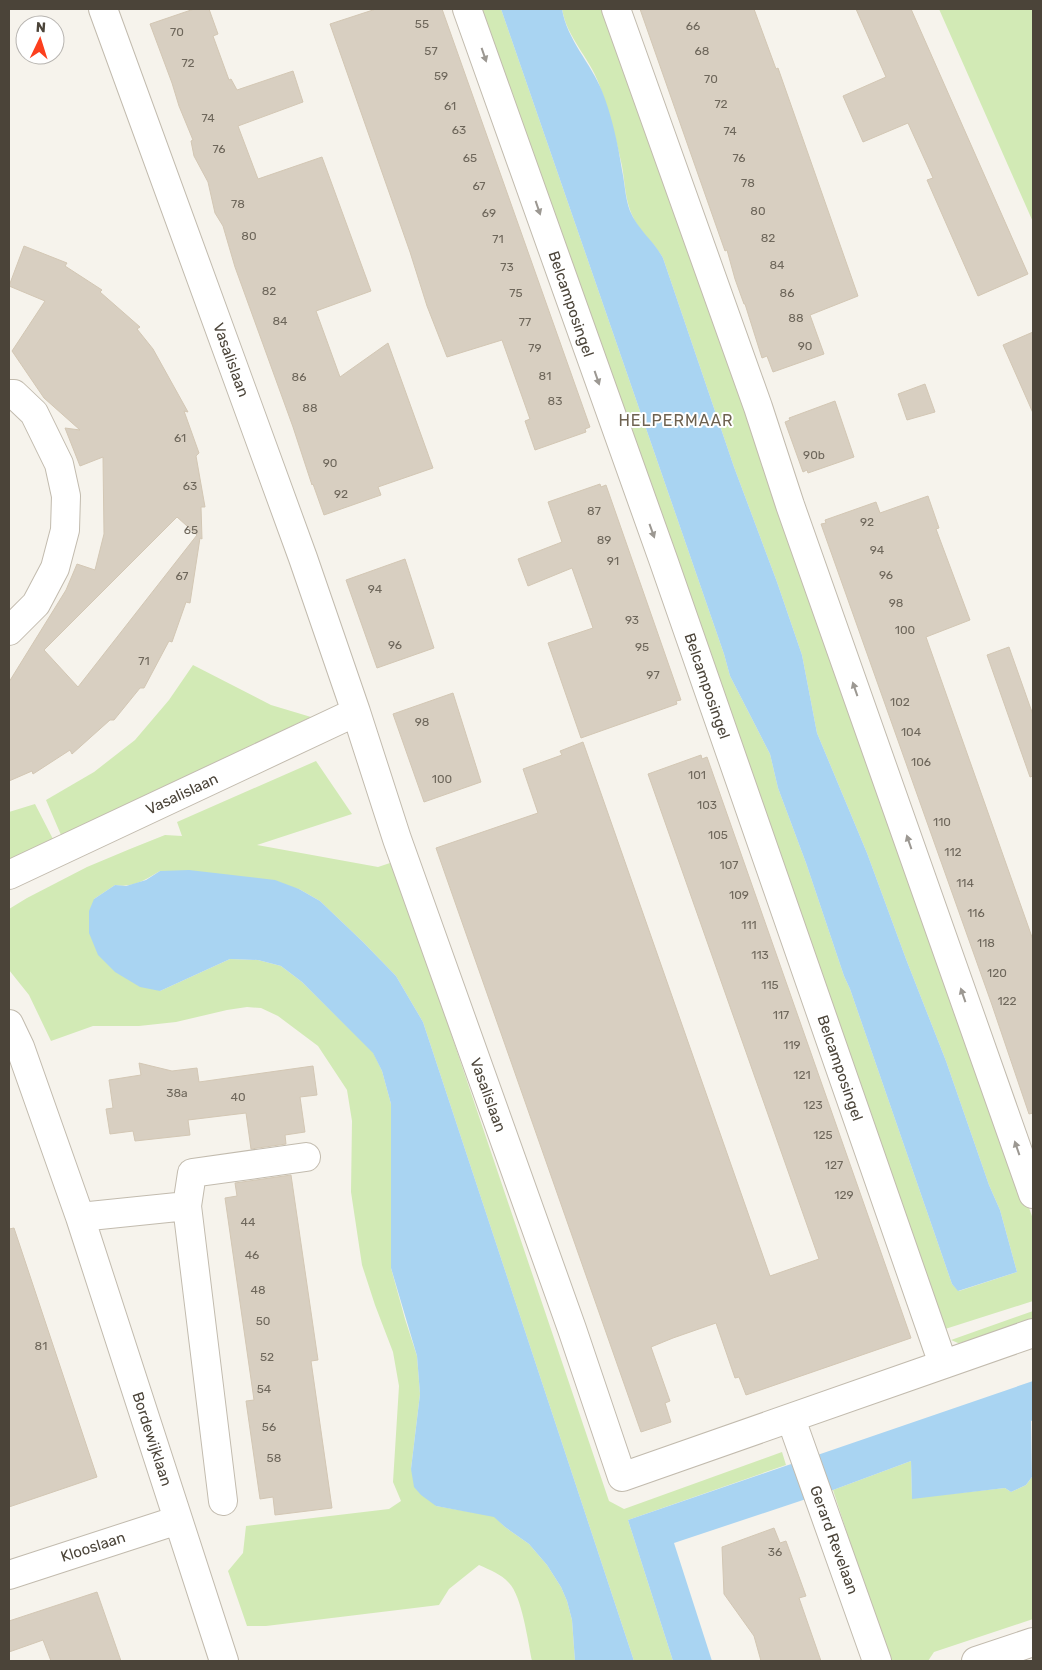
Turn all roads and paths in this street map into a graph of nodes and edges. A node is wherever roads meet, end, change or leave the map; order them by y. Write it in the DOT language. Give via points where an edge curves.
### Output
graph roads {
  1 [pos="103,9"];
  2 [pos="467,9"];
  3 [pos="616,9"];
  4 [pos="9,394"];
  5 [pos="9,631"];
  6 [pos="356,712"];
  7 [pos="9,875"];
  8 [pos="9,1024"];
  9 [pos="306,1157"];
  10 [pos="1033,1194"];
  11 [pos="187,1206"];
  12 [pos="80,1217"];
  13 [pos="1033,1333"];
  14 [pos="944,1364"];
  15 [pos="791,1419"];
  16 [pos="223,1501"];
  17 [pos="178,1520"];
  18 [pos="9,1575"];
  19 [pos="1033,1642"];
  20 [pos="224,1661"];
  21 [pos="877,1661"];
  22 [pos="976,1661"];
  1 -- 6 [label="street, Vasalislaan"];
  2 -- 14 [label="street, Belcamposingel, one-way"];
  10 -- 3 [label="street, one-way"];
  4 -- 5 [label="street" via="14,394 34,413 59,464 66,496 65,530 55,568 36,604"];
  6 -- 7 [label="street, Vasalislaan"];
  6 -- 15 [label="street, Vasalislaan" via="396,839 622,1478"];
  8 -- 12 [label="street, Bordewijklaan"];
  9 -- 11 [label="street" via="192,1173"];
  11 -- 12 [label="street"];
  11 -- 16 [label="street"];
  12 -- 17 [label="street, Bordewijklaan"];
  13 -- 14 [label="street"];
  14 -- 15 [label="street"];
  15 -- 21 [label="street, Gerard Revelaan"];
  17 -- 18 [label="street, Klooslaan"];
  17 -- 20 [label="street, Bordewijklaan"];
  19 -- 22 [label="street"];
}
